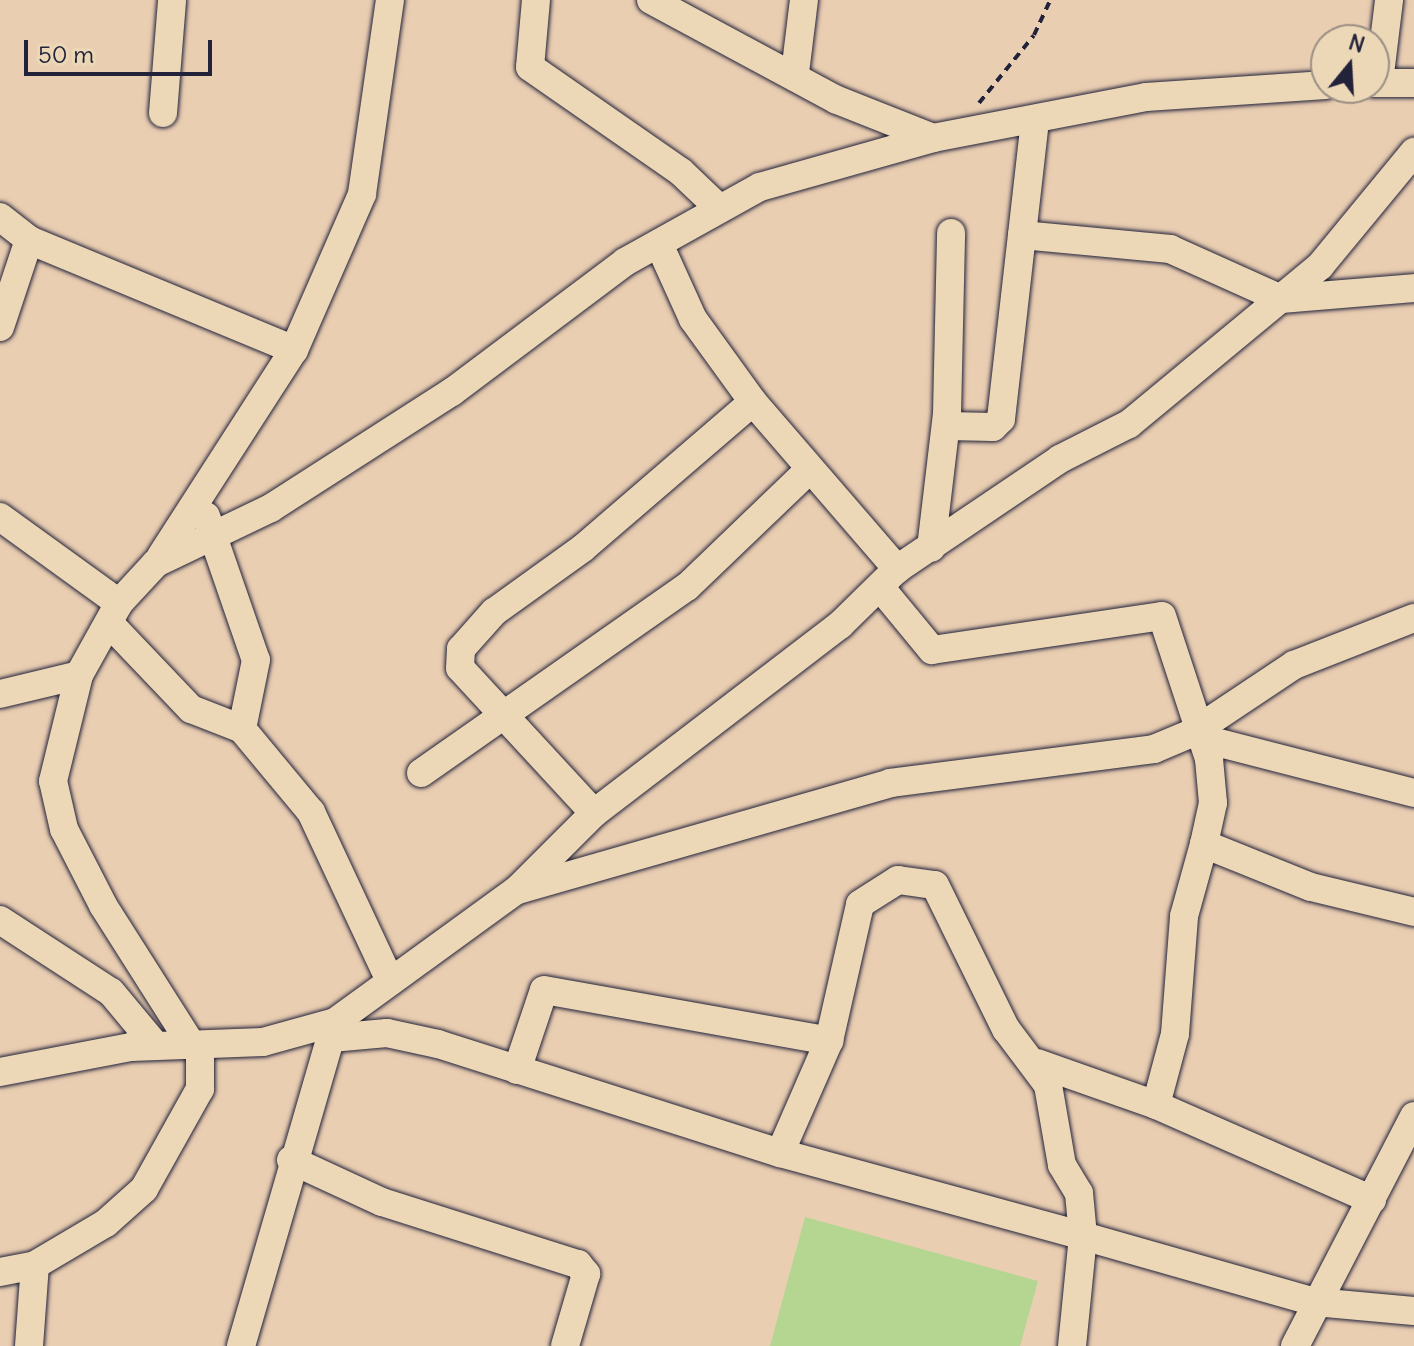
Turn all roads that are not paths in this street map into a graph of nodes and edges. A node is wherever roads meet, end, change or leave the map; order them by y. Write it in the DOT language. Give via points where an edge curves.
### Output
graph roads {
  1 [pos="172,0"];
  2 [pos="390,0"];
  3 [pos="536,0"];
  4 [pos="651,0"];
  5 [pos="804,0"];
  6 [pos="1389,0"];
  7 [pos="1385,24"];
  8 [pos="795,73"];
  9 [pos="1390,82"];
  10 [pos="1414,83"];
  11 [pos="1310,86"];
  12 [pos="163,113"];
  13 [pos="1035,120"];
  14 [pos="942,137"];
  15 [pos="1414,152"];
  16 [pos="719,208"];
  17 [pos="0,217"];
  18 [pos="951,233"];
  19 [pos="1022,235"];
  20 [pos="29,240"];
  21 [pos="659,244"];
  22 [pos="1414,288"];
  23 [pos="1281,299"];
  24 [pos="0,327"];
  25 [pos="294,350"];
  26 [pos="753,402"];
  27 [pos="946,426"];
  28 [pos="808,471"];
  29 [pos="201,497"];
  30 [pos="0,517"];
  31 [pos="210,532"];
  32 [pos="931,548"];
  33 [pos="156,563"];
  34 [pos="889,578"];
  35 [pos="114,613"];
  36 [pos="1414,618"];
  37 [pos="79,675"];
  38 [pos="0,694"];
  39 [pos="504,716"];
  40 [pos="242,729"];
  41 [pos="1203,733"];
  42 [pos="421,773"];
  43 [pos="1414,793"];
  44 [pos="594,813"];
  45 [pos="1204,844"];
  46 [pos="517,890"];
  47 [pos="1414,912"];
  48 [pos="0,920"];
  49 [pos="390,981"];
  50 [pos="333,1030"];
  51 [pos="829,1041"];
  52 [pos="156,1046"];
  53 [pos="196,1047"];
  54 [pos="1037,1063"];
  55 [pos="517,1070"];
  56 [pos="0,1072"];
  57 [pos="1156,1105"];
  58 [pos="1414,1116"];
  59 [pos="780,1153"];
  60 [pos="291,1160"];
  61 [pos="1372,1200"];
  62 [pos="1083,1236"];
  63 [pos="35,1265"];
  64 [pos="0,1272"];
  65 [pos="1315,1302"];
  66 [pos="1414,1311"];
  67 [pos="29,1346"];
  68 [pos="241,1346"];
  69 [pos="565,1346"];
  70 [pos="1072,1346"];
  71 [pos="1295,1346"];
  1 -- 12 [label="street"];
  2 -- 25 [label="street" via="362,194"];
  3 -- 16 [label="street" via="530,67 669,162"];
  4 -- 8 [label="street"];
  5 -- 8 [label="street"];
  6 -- 7 [label="street"];
  8 -- 14 [label="street" via="837,100"];
  9 -- 10 [label="street"];
  11 -- 13 [label="street" via="1146,97"];
  13 -- 14 [label="street"];
  13 -- 19 [label="street"];
  14 -- 16 [label="street" via="760,187"];
  15 -- 23 [label="street" via="1320,266"];
  16 -- 21 [label="street"];
  17 -- 20 [label="street"];
  18 -- 27 [label="street"];
  19 -- 23 [label="street" via="1170,249"];
  19 -- 27 [label="street" via="1001,419 993,427"];
  20 -- 24 [label="street"];
  20 -- 25 [label="street"];
  21 -- 26 [label="street" via="693,319"];
  21 -- 31 [label="street" via="590,285 452,392 271,508"];
  22 -- 23 [label="street"];
  23 -- 32 [label="street" via="1129,424 1060,459"];
  25 -- 29 [label="street"];
  26 -- 28 [label="street"];
  26 -- 39 [label="street" via="465,640 460,668"];
  27 -- 32 [label="street"];
  28 -- 34 [label="street"];
  28 -- 39 [label="street" via="687,587"];
  29 -- 31 [label="street"];
  29 -- 33 [label="street"];
  30 -- 35 [label="street"];
  31 -- 33 [label="street"];
  31 -- 40 [label="street" via="256,660"];
  32 -- 34 [label="street"];
  33 -- 35 [label="street"];
  34 -- 41 [label="street" via="932,650 1162,616"];
  34 -- 44 [label="street"];
  35 -- 37 [label="street"];
  35 -- 40 [label="street" via="191,709"];
  36 -- 41 [label="street" via="1294,665"];
  37 -- 38 [label="street"];
  37 -- 53 [label="street" via="53,781 55,807 103,905"];
  39 -- 42 [label="street"];
  39 -- 44 [label="street"];
  40 -- 49 [label="street" via="311,812"];
  41 -- 43 [label="street"];
  41 -- 45 [label="street" via="1213,803"];
  41 -- 46 [label="street" via="1154,749 1020,762 819,800"];
  44 -- 46 [label="street"];
  45 -- 47 [label="street" via="1284,879"];
  45 -- 57 [label="street" via="1184,916 1175,1034"];
  46 -- 49 [label="street"];
  48 -- 52 [label="street" via="111,992"];
  49 -- 50 [label="street"];
  50 -- 53 [label="street"];
  50 -- 55 [label="street" via="405,1036"];
  50 -- 60 [label="street"];
  51 -- 54 [label="street" via="860,904 880,885 920,881 944,895 1006,1029"];
  51 -- 55 [label="street" via="544,990"];
  51 -- 59 [label="street"];
  52 -- 53 [label="street"];
  52 -- 56 [label="street"];
  53 -- 63 [label="street" via="200,1089 144,1189 106,1223"];
  54 -- 57 [label="street"];
  54 -- 62 [label="street" via="1062,1165 1079,1193"];
  55 -- 59 [label="street"];
  57 -- 61 [label="street"];
  58 -- 61 [label="street"];
  59 -- 62 [label="street"];
  60 -- 68 [label="street"];
  60 -- 69 [label="street" via="382,1202 578,1264 586,1274"];
  61 -- 65 [label="street"];
  62 -- 65 [label="street"];
  62 -- 70 [label="street"];
  63 -- 64 [label="street"];
  63 -- 67 [label="street"];
  65 -- 66 [label="street"];
  65 -- 71 [label="street"];
}
